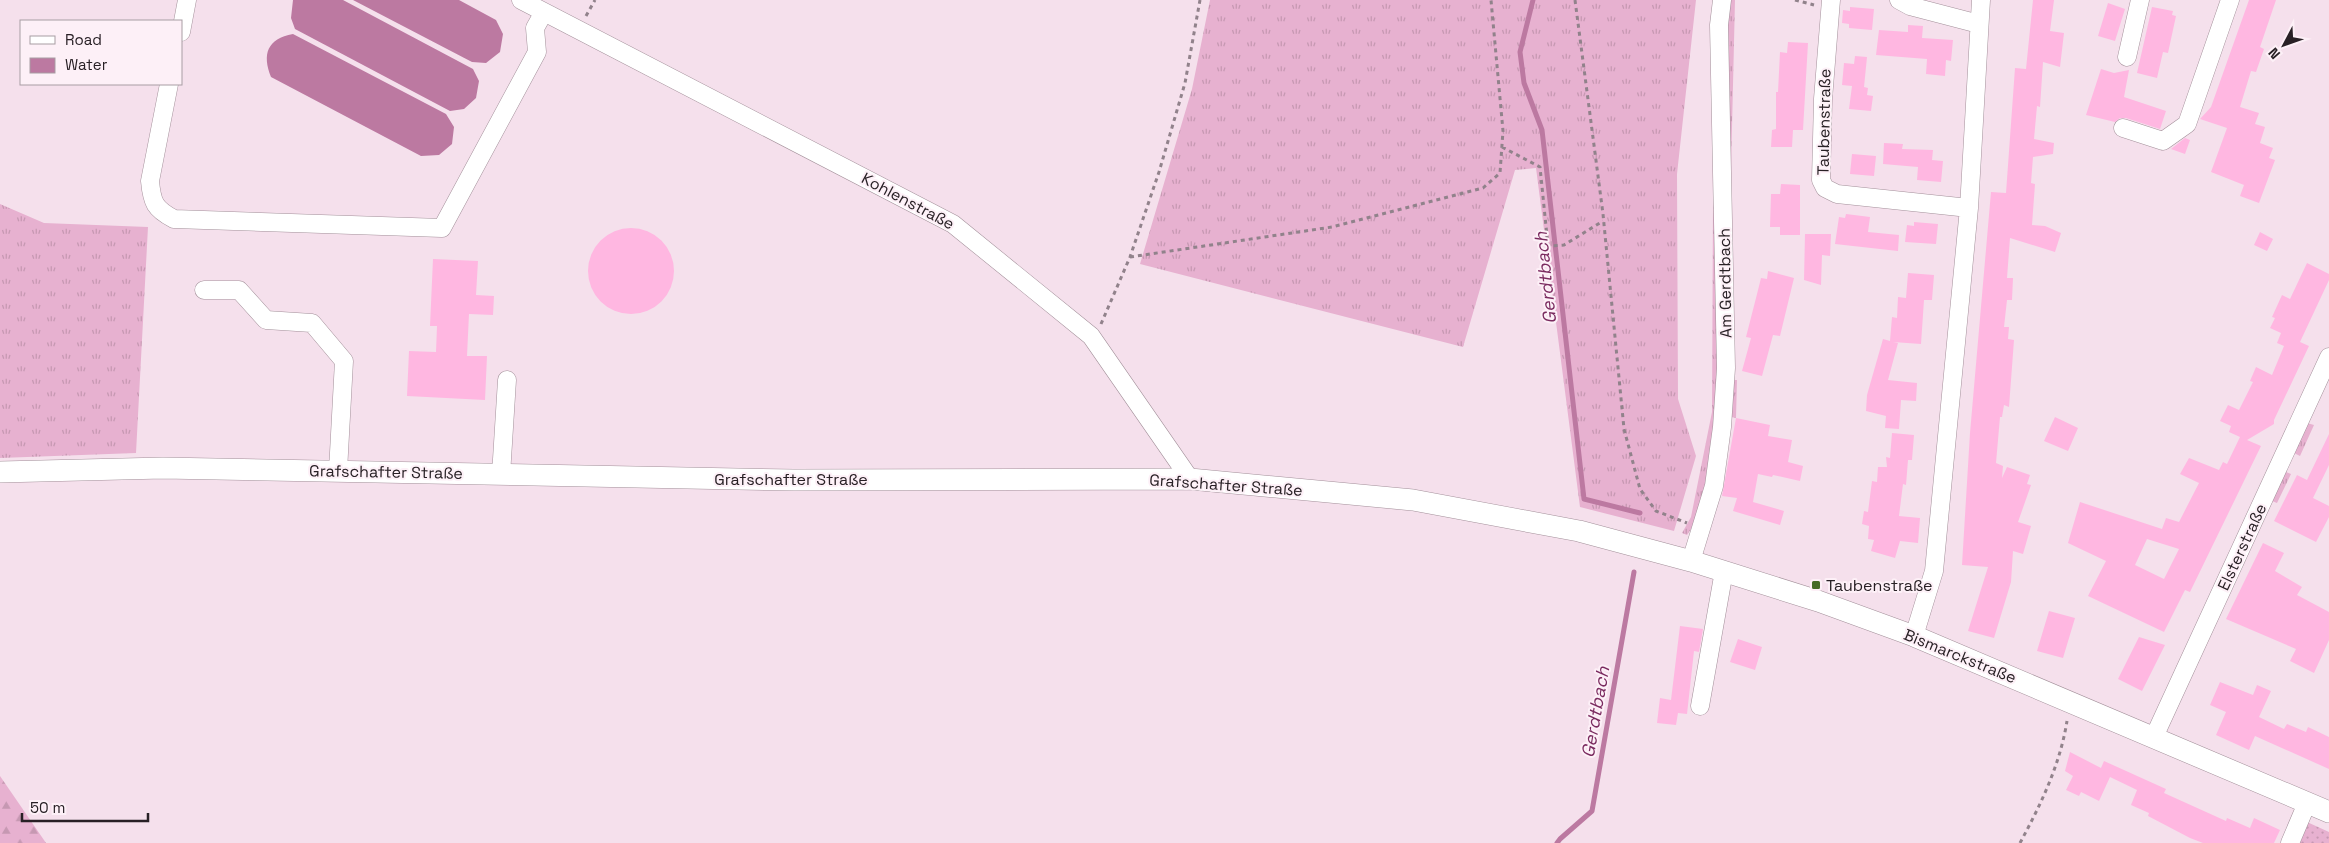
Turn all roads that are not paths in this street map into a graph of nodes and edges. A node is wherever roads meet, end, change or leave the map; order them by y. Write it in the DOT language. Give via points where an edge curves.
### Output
graph roads {
  1 [pos="187,0"];
  2 [pos="521,0"];
  3 [pos="1722,0"];
  4 [pos="1831,0"];
  5 [pos="1899,0"];
  6 [pos="1981,0"];
  7 [pos="2140,0"];
  8 [pos="2230,0"];
  9 [pos="544,12"];
  10 [pos="1979,24"];
  11 [pos="182,27"];
  12 [pos="2127,57"];
  13 [pos="169,85"];
  14 [pos="2123,128"];
  15 [pos="1969,208"];
  16 [pos="204,290"];
  17 [pos="2329,357"];
  18 [pos="507,380"];
  19 [pos="338,471"];
  20 [pos="0,472"];
  21 [pos="501,474"];
  22 [pos="1190,479"];
  23 [pos="1578,531"];
  24 [pos="1691,561"];
  25 [pos="1724,571"];
  26 [pos="1914,636"];
  27 [pos="1700,706"];
  28 [pos="2154,737"];
  29 [pos="2307,803"];
  30 [pos="2329,812"];
  31 [pos="2290,843"];
  1 -- 11 [label="street"];
  2 -- 9 [label="street, Kohlenstraße"];
  3 -- 24 [label="street, Am Gerdtbach" via="1719,25 1726,368 1714,486"];
  4 -- 15 [label="street, Taubenstraße" via="1823,100 1822,180 1825,188 1837,194"];
  5 -- 10 [label="street" via="1910,6"];
  6 -- 10 [label="street"];
  7 -- 12 [label="street"];
  8 -- 14 [label="street" via="2187,124 2163,141"];
  9 -- 13 [label="street" via="535,28 537,52 442,228 174,219 159,211 151,196 150,181"];
  9 -- 22 [label="street, Kohlenstraße" via="953,224 1091,336"];
  10 -- 15 [label="street"];
  15 -- 26 [label="street" via="1934,571"];
  16 -- 19 [label="street" via="239,290 266,320 312,323 344,360"];
  17 -- 28 [label="street, Elsterstraße"];
  18 -- 21 [label="street"];
  19 -- 20 [label="main road, Grafschafter Straße" via="163,468"];
  19 -- 21 [label="main road, Grafschafter Straße"];
  21 -- 22 [label="main road, Grafschafter Straße" via="794,480"];
  22 -- 23 [label="main road, Grafschafter Straße" via="1413,500"];
  23 -- 24 [label="main road, Bismarckstraße"];
  24 -- 25 [label="main road, Bismarckstraße"];
  25 -- 26 [label="main road, Bismarckstraße"];
  25 -- 27 [label="street"];
  26 -- 28 [label="main road, Bismarckstraße"];
  28 -- 29 [label="main road, Bismarckstraße"];
  29 -- 30 [label="main road, Bismarckstraße"];
  29 -- 31 [label="street"];
}
